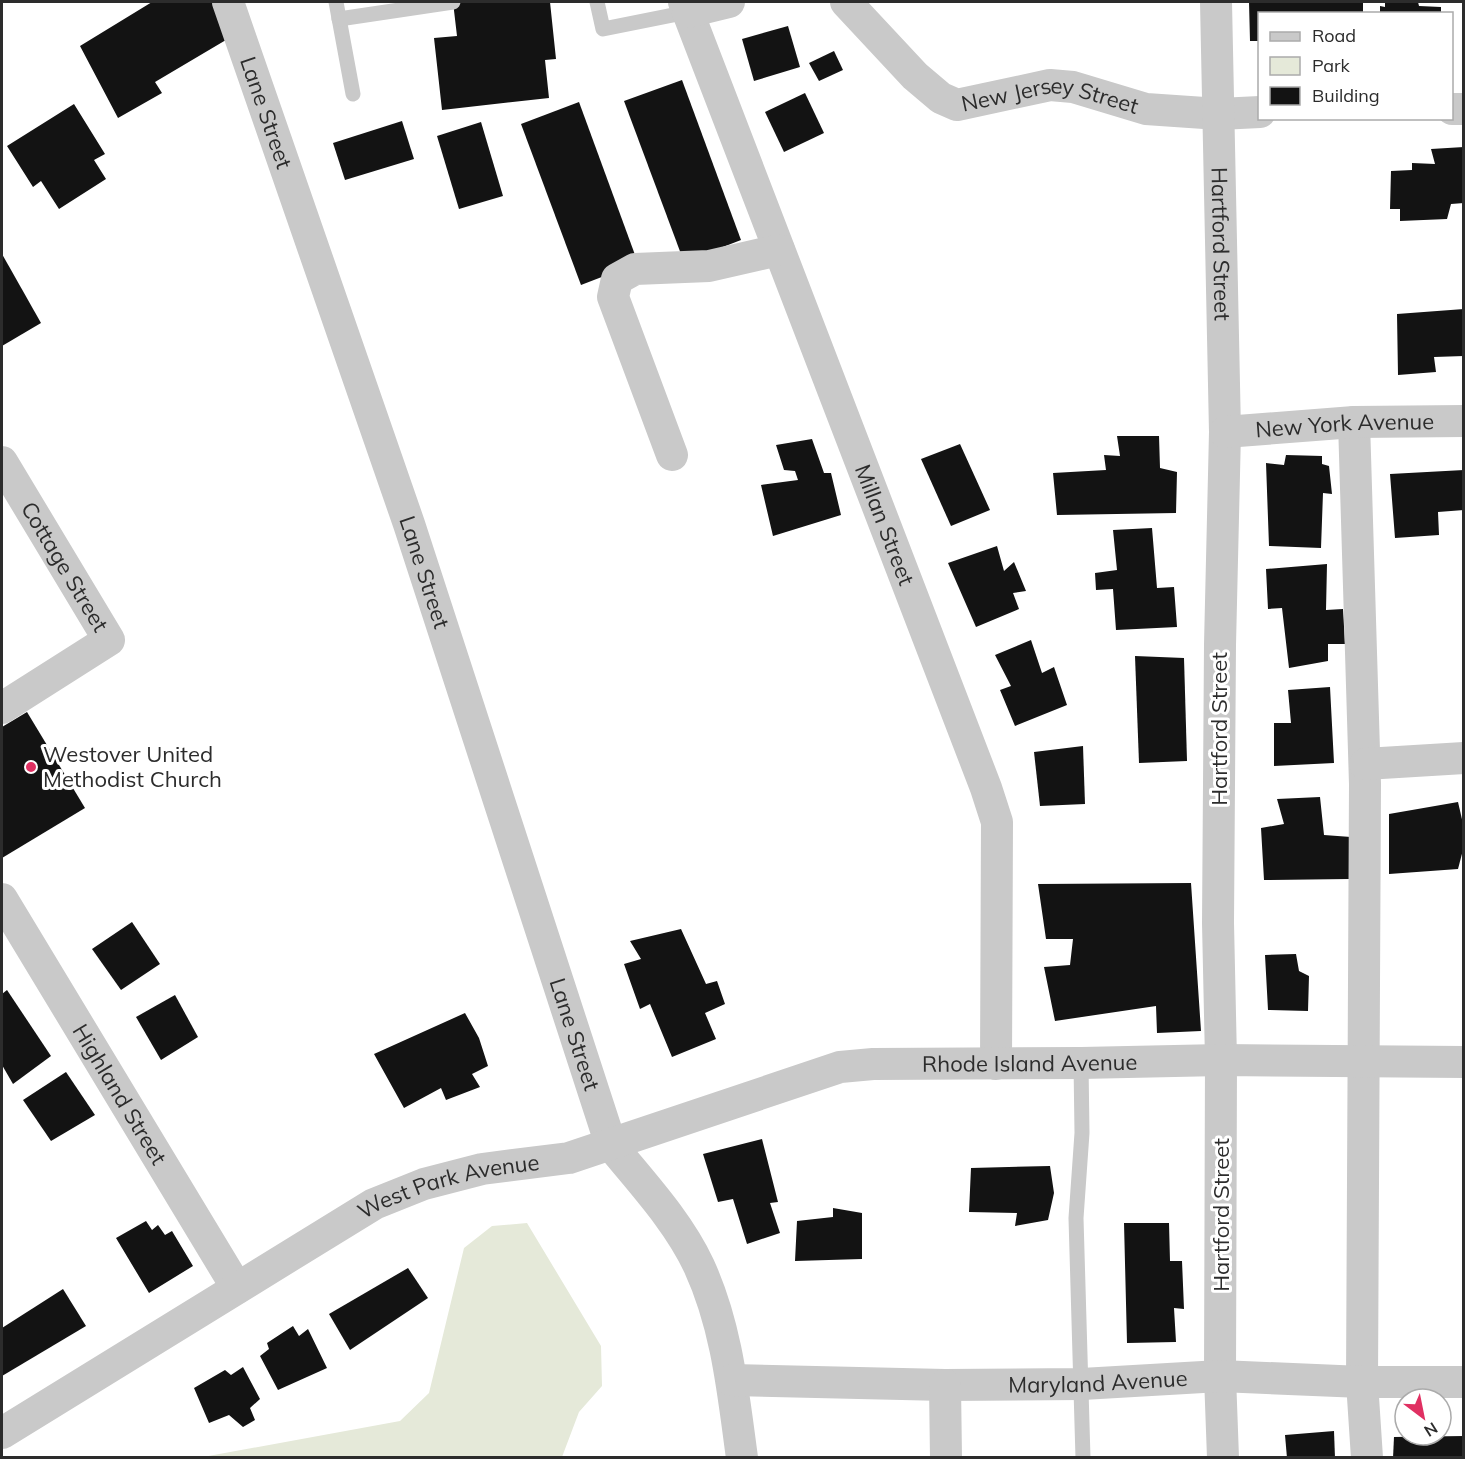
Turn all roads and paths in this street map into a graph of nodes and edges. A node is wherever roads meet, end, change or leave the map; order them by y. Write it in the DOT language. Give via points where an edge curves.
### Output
graph roads {
  1 [pos="228,2"];
  2 [pos="336,2"];
  3 [pos="453,2"];
  4 [pos="597,2"];
  5 [pos="729,2"];
  6 [pos="846,2"];
  7 [pos="1216,2"];
  8 [pos="428,4"];
  9 [pos="391,7"];
  10 [pos="686,7"];
  11 [pos="339,19"];
  12 [pos="353,94"];
  13 [pos="1258,112"];
  14 [pos="1219,114"];
  15 [pos="779,250"];
  16 [pos="1354,422"];
  17 [pos="1464,422"];
  18 [pos="1225,432"];
  19 [pos="672,455"];
  20 [pos="2,462"];
  21 [pos="2,708"];
  22 [pos="1464,758"];
  23 [pos="1365,764"];
  24 [pos="2,899"];
  25 [pos="1221,1060"];
  26 [pos="1364,1062"];
  27 [pos="1464,1062"];
  28 [pos="996,1064"];
  29 [pos="1081,1064"];
  30 [pos="611,1145"];
  31 [pos="237,1288"];
  32 [pos="1220,1376"];
  33 [pos="732,1380"];
  34 [pos="1362,1382"];
  35 [pos="1464,1382"];
  36 [pos="1082,1384"];
  37 [pos="945,1385"];
  38 [pos="2,1433"];
  39 [pos="742,1458"];
  40 [pos="946,1458"];
  41 [pos="1083,1458"];
  42 [pos="1223,1458"];
  43 [pos="1367,1458"];
  1 -- 30 [label="street, Lane Street" via="409,524"];
  2 -- 11 [label="lane"];
  3 -- 8 [label="lane"];
  4 -- 10 [label="lane" via="603,29"];
  5 -- 10 [label="street"];
  6 -- 14 [label="street, New Jersey Street" via="915,76 941,98 957,105 1050,85 1073,87 1146,109"];
  7 -- 14 [label="street, Hartford Street"];
  8 -- 9 [label="lane"];
  9 -- 11 [label="lane"];
  10 -- 15 [label="street, Millan Street"];
  11 -- 12 [label="lane"];
  13 -- 14 [label="street, New Jersey Street"];
  14 -- 18 [label="street, Hartford Street"];
  15 -- 19 [label="street" via="709,267 635,269 617,279 613,297"];
  15 -- 28 [label="street, Millan Street" via="997,822"];
  16 -- 17 [label="street, New York Avenue"];
  16 -- 18 [label="street, New York Avenue"];
  16 -- 23 [label="street"];
  18 -- 25 [label="street, Hartford Street" via="1218,888"];
  20 -- 21 [label="street, Cottage Street" via="110,640"];
  22 -- 23 [label="street"];
  23 -- 26 [label="street"];
  24 -- 31 [label="street, Highland Street"];
  25 -- 26 [label="street, Rhode Island Avenue"];
  25 -- 29 [label="street, Rhode Island Avenue"];
  25 -- 32 [label="street, Hartford Street"];
  26 -- 27 [label="street, Rhode Island Avenue"];
  26 -- 34 [label="street"];
  28 -- 29 [label="street, Rhode Island Avenue"];
  28 -- 30 [label="street, Rhode Island Avenue" via="840,1067"];
  29 -- 36 [label="lane" via="1082,1133 1076,1218"];
  30 -- 31 [label="street, West Park Avenue" via="569,1158 482,1169 424,1184 374,1204"];
  30 -- 33 [label="street" via="666,1212 699,1266 723,1331"];
  31 -- 38 [label="street, West Park Avenue"];
  32 -- 34 [label="street, Maryland Avenue"];
  32 -- 36 [label="street, Maryland Avenue"];
  32 -- 42 [label="street, Hartford Street"];
  33 -- 37 [label="street, Maryland Avenue"];
  33 -- 39 [label="street"];
  34 -- 35 [label="street, Maryland Avenue"];
  34 -- 43 [label="street"];
  36 -- 37 [label="street, Maryland Avenue"];
  36 -- 41 [label="lane"];
  37 -- 40 [label="street"];
}
